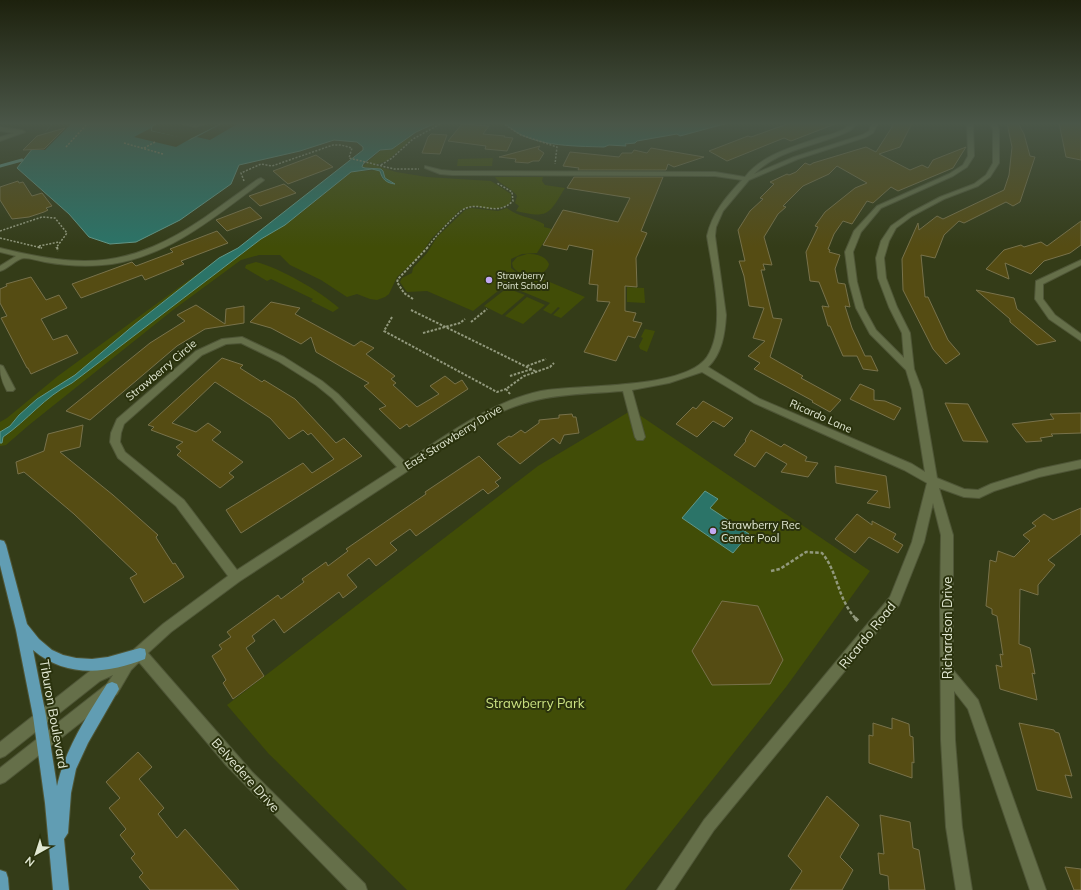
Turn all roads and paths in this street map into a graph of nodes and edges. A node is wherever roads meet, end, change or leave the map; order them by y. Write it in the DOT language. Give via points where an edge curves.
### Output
graph roads {
  1 [pos="260,165"];
  2 [pos="264,165"];
  3 [pos="276,165"];
  4 [pos="381,165"];
  5 [pos="555,165"];
  6 [pos="760,165"];
  7 [pos="781,165"];
  8 [pos="966,165"];
  9 [pos="995,165"];
  10 [pos="427,167"];
  11 [pos="554,172"];
  12 [pos="492,173"];
  13 [pos="747,179"];
  14 [pos="261,180"];
  15 [pos="242,185"];
  16 [pos="0,231"];
  17 [pos="0,238"];
  18 [pos="60,242"];
  19 [pos="38,246"];
  20 [pos="0,250"];
  21 [pos="46,250"];
  22 [pos="52,251"];
  23 [pos="22,256"];
  24 [pos="1081,262"];
  25 [pos="0,269"];
  26 [pos="413,299"];
  27 [pos="487,309"];
  28 [pos="411,310"];
  29 [pos="392,318"];
  30 [pos="465,319"];
  31 [pos="471,322"];
  32 [pos="446,327"];
  33 [pos="423,333"];
  34 [pos="1081,338"];
  35 [pos="546,359"];
  36 [pos="554,363"];
  37 [pos="526,366"];
  38 [pos="0,368"];
  39 [pos="702,368"];
  40 [pos="532,369"];
  41 [pos="910,369"];
  42 [pos="537,372"];
  43 [pos="510,376"];
  44 [pos="627,387"];
  45 [pos="10,389"];
  46 [pos="506,389"];
  47 [pos="515,400"];
  48 [pos="640,437"];
  49 [pos="1081,464"];
  50 [pos="404,467"];
  51 [pos="932,481"];
  52 [pos="0,546"];
  53 [pos="771,571"];
  54 [pos="236,577"];
  55 [pos="20,621"];
  56 [pos="869,633"];
  57 [pos="140,654"];
  58 [pos="126,665"];
  59 [pos="947,672"];
  60 [pos="112,688"];
  61 [pos="40,720"];
  62 [pos="43,742"];
  63 [pos="0,751"];
  64 [pos="0,777"];
  65 [pos="59,867"];
  66 [pos="0,878"];
  67 [pos="1,890"];
  68 [pos="61,890"];
  69 [pos="359,890"];
  70 [pos="665,890"];
  71 [pos="964,890"];
  72 [pos="1038,890"];
  1 -- 15 [label="path" via="241,173 245,180"];
  2 -- 3 [label="path"];
  4 -- 10 [label="path" via="410,171"];
  5 -- 11 [label="path"];
  6 -- 13 [label="street"];
  7 -- 13 [label="street"];
  8 -- 41 [label="street, Richardson Drive" via="951,175 880,207 858,231 849,252 860,308 873,332"];
  9 -- 41 [label="street, Richardson Drive" via="988,176 976,186 942,198 910,215 893,227 885,241 880,258 882,278 906,333"];
  10 -- 12 [label="street" via="440,172"];
  11 -- 12 [label="street"];
  11 -- 13 [label="street" via="715,174"];
  12 -- 26 [label="path" via="492,178 496,182 512,192 513,201 501,209 472,207 460,212 398,279 397,282 404,293"];
  13 -- 39 [label="street" via="724,204 713,224 712,242 722,326 716,346"];
  14 -- 23 [label="street" via="176,240 142,254 111,262 83,265 60,264"];
  16 -- 18 [label="path" via="42,217 55,218 67,233"];
  17 -- 19 [label="path"];
  18 -- 19 [label="path"];
  18 -- 22 [label="path" via="56,248 58,252"];
  19 -- 21 [label="path"];
  20 -- 23 [label="street"];
  23 -- 25 [label="street"];
  24 -- 34 [label="street" via="1039,283 1039,299 1052,317"];
  27 -- 31 [label="path"];
  28 -- 32 [label="path"];
  29 -- 46 [label="path" via="384,331 497,392"];
  30 -- 32 [label="path"];
  32 -- 33 [label="path"];
  32 -- 37 [label="path"];
  35 -- 37 [label="path"];
  36 -- 42 [label="path"];
  37 -- 40 [label="path"];
  38 -- 45 [label="street"];
  39 -- 44 [label="street, East Strawberry Drive" via="670,380"];
  39 -- 51 [label="street, Ricardo Lane" via="758,401 908,467"];
  40 -- 42 [label="path"];
  40 -- 43 [label="path"];
  41 -- 51 [label="street, Richardson Drive" via="917,390"];
  42 -- 46 [label="path" via="524,376"];
  44 -- 47 [label="street, East Strawberry Drive" via="550,393"];
  44 -- 48 [label="street"];
  46 -- 47 [label="path"];
  47 -- 50 [label="street, East Strawberry Drive" via="487,414"];
  49 -- 51 [label="street" via="1039,473 979,494 964,493"];
  50 -- 54 [label="street, East Strawberry Drive"];
  50 -- 54 [label="street, Strawberry Circle" via="334,396 319,383 281,359 242,340 225,341 206,348 120,422 114,442 118,452 126,460 180,502"];
  51 -- 56 [label="street, Ricardo Road" via="918,542 904,580 895,601"];
  51 -- 59 [label="street, Richardson Drive" via="947,535"];
  52 -- 55 [label="main road, Tiburon Boulevard"];
  53 -- 56 [label="path" via="780,569 806,552 822,553 828,560 840,594 853,616"];
  54 -- 57 [label="street, East Strawberry Drive" via="167,628"];
  55 -- 57 [label="main road" via="30,638 46,654 70,664 113,663"];
  55 -- 61 [label="main road, Tiburon Boulevard"];
  56 -- 70 [label="street, Ricardo Road" via="709,825"];
  57 -- 58 [label="street, East Strawberry Drive"];
  57 -- 69 [label="street, Belvedere Drive" via="279,812"];
  58 -- 60 [label="street, East Strawberry Drive"];
  58 -- 61 [label="street, East Strawberry Drive" via="95,676"];
  59 -- 71 [label="street, Richardson Drive" via="948,740 954,827"];
  59 -- 72 [label="street" via="973,705"];
  60 -- 62 [label="street, East Strawberry Drive"];
  60 -- 65 [label="main road" via="83,737 68,770 61,812"];
  61 -- 62 [label="main road, Tiburon Boulevard"];
  61 -- 63 [label="street, East Strawberry Drive"];
  62 -- 64 [label="street, East Strawberry Drive"];
  62 -- 65 [label="main road, Tiburon Boulevard"];
  65 -- 68 [label="main road, Tiburon Boulevard"];
  66 -- 67 [label="main road"];
}
